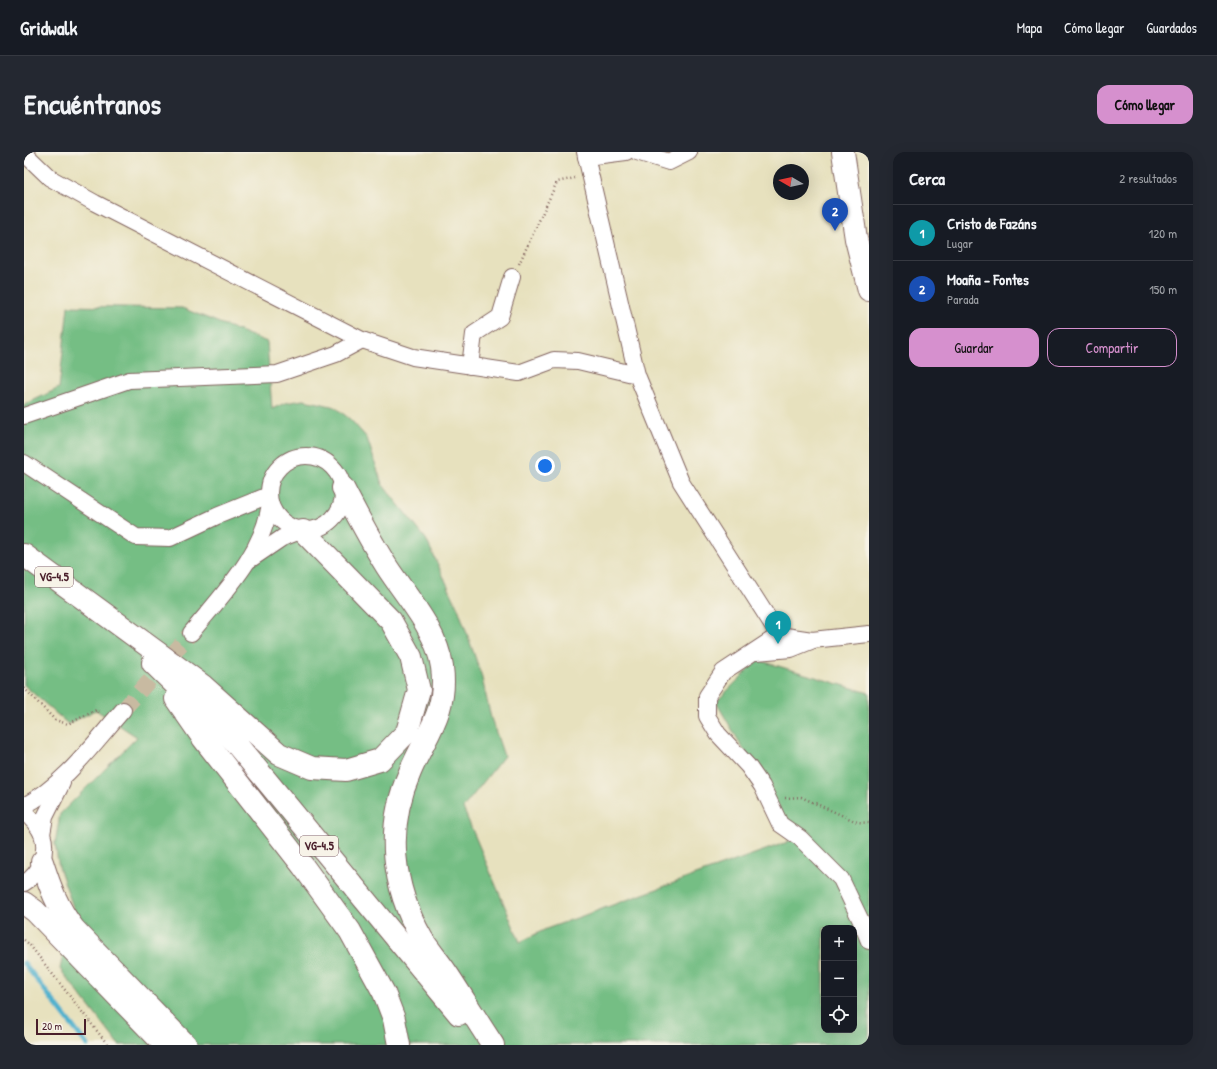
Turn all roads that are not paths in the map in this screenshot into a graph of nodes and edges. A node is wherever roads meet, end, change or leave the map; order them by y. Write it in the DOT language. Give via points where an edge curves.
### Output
graph roads {
  1 [pos="24,152"];
  2 [pos="626,152"];
  3 [pos="637,152"];
  4 [pos="689,152"];
  5 [pos="844,152"];
  6 [pos="585,155"];
  7 [pos="512,277"];
  8 [pos="869,290"];
  9 [pos="362,340"];
  10 [pos="470,366"];
  11 [pos="637,374"];
  12 [pos="24,416"];
  13 [pos="24,463"];
  14 [pos="343,488"];
  15 [pos="270,498"];
  16 [pos="302,531"];
  17 [pos="24,555"];
  18 [pos="247,563"];
  19 [pos="85,600"];
  20 [pos="191,633"];
  21 [pos="869,634"];
  22 [pos="779,635"];
  23 [pos="812,640"];
  24 [pos="752,653"];
  25 [pos="145,655"];
  26 [pos="118,716"];
  27 [pos="66,774"];
  28 [pos="24,806"];
  29 [pos="24,812"];
  30 [pos="42,834"];
  31 [pos="42,862"];
  32 [pos="24,883"];
  33 [pos="24,903"];
  34 [pos="869,941"];
  35 [pos="165,1045"];
  36 [pos="186,1045"];
  37 [pos="399,1045"];
  38 [pos="485,1045"];
  39 [pos="493,1045"];
  1 -- 9 [label="street" via="50,178 94,203"];
  2 -- 6 [label="street"];
  3 -- 4 [label="street" via="669,162"];
  5 -- 8 [label="main road" via="856,239"];
  6 -- 11 [label="street"];
  7 -- 10 [label="street" via="500,317 474,334"];
  9 -- 10 [label="street" via="413,357"];
  9 -- 12 [label="street" via="336,354 277,374 129,380"];
  10 -- 11 [label="street" via="519,373 554,360 578,361"];
  11 -- 22 [label="street" via="681,482"];
  13 -- 15 [label="street" via="136,537 170,538 217,516"];
  14 -- 15 [label="street" via="332,466 322,459 297,457 285,462 276,471 271,482"];
  14 -- 16 [label="street" via="343,500 332,520 323,526"];
  14 -- 39 [label="main road" via="382,559 436,641 444,690 440,710 412,766 400,797 395,822 394,851 406,907 423,939"];
  15 -- 16 [label="street" via="274,512 281,521"];
  15 -- 18 [label="street" via="266,524"];
  16 -- 18 [label="street" via="282,538"];
  16 -- 19 [label="main road" via="391,621 411,657 419,690 407,732 380,760 346,770 319,769 279,754 203,686"];
  17 -- 19 [label="main road, VG-4.5"];
  18 -- 20 [label="street"];
  19 -- 25 [label="main road, VG-4.5"];
  21 -- 23 [label="street"];
  22 -- 23 [label="street"];
  22 -- 24 [label="street"];
  23 -- 24 [label="street" via="791,649"];
  24 -- 34 [label="street" via="722,672 707,696 707,716 718,734 762,786 780,824 800,838 841,879"];
  25 -- 37 [label="main road" via="203,738 350,931 384,993 394,1019"];
  25 -- 38 [label="main road, VG-4.5" via="237,745"];
  26 -- 27 [label="street"];
  27 -- 28 [label="street" via="45,793"];
  27 -- 30 [label="street" via="45,817"];
  29 -- 30 [label="street"];
  30 -- 31 [label="street"];
  31 -- 32 [label="street" via="36,873"];
  31 -- 36 [label="main road" via="63,915"];
  33 -- 35 [label="main road" via="35,911"];
}
